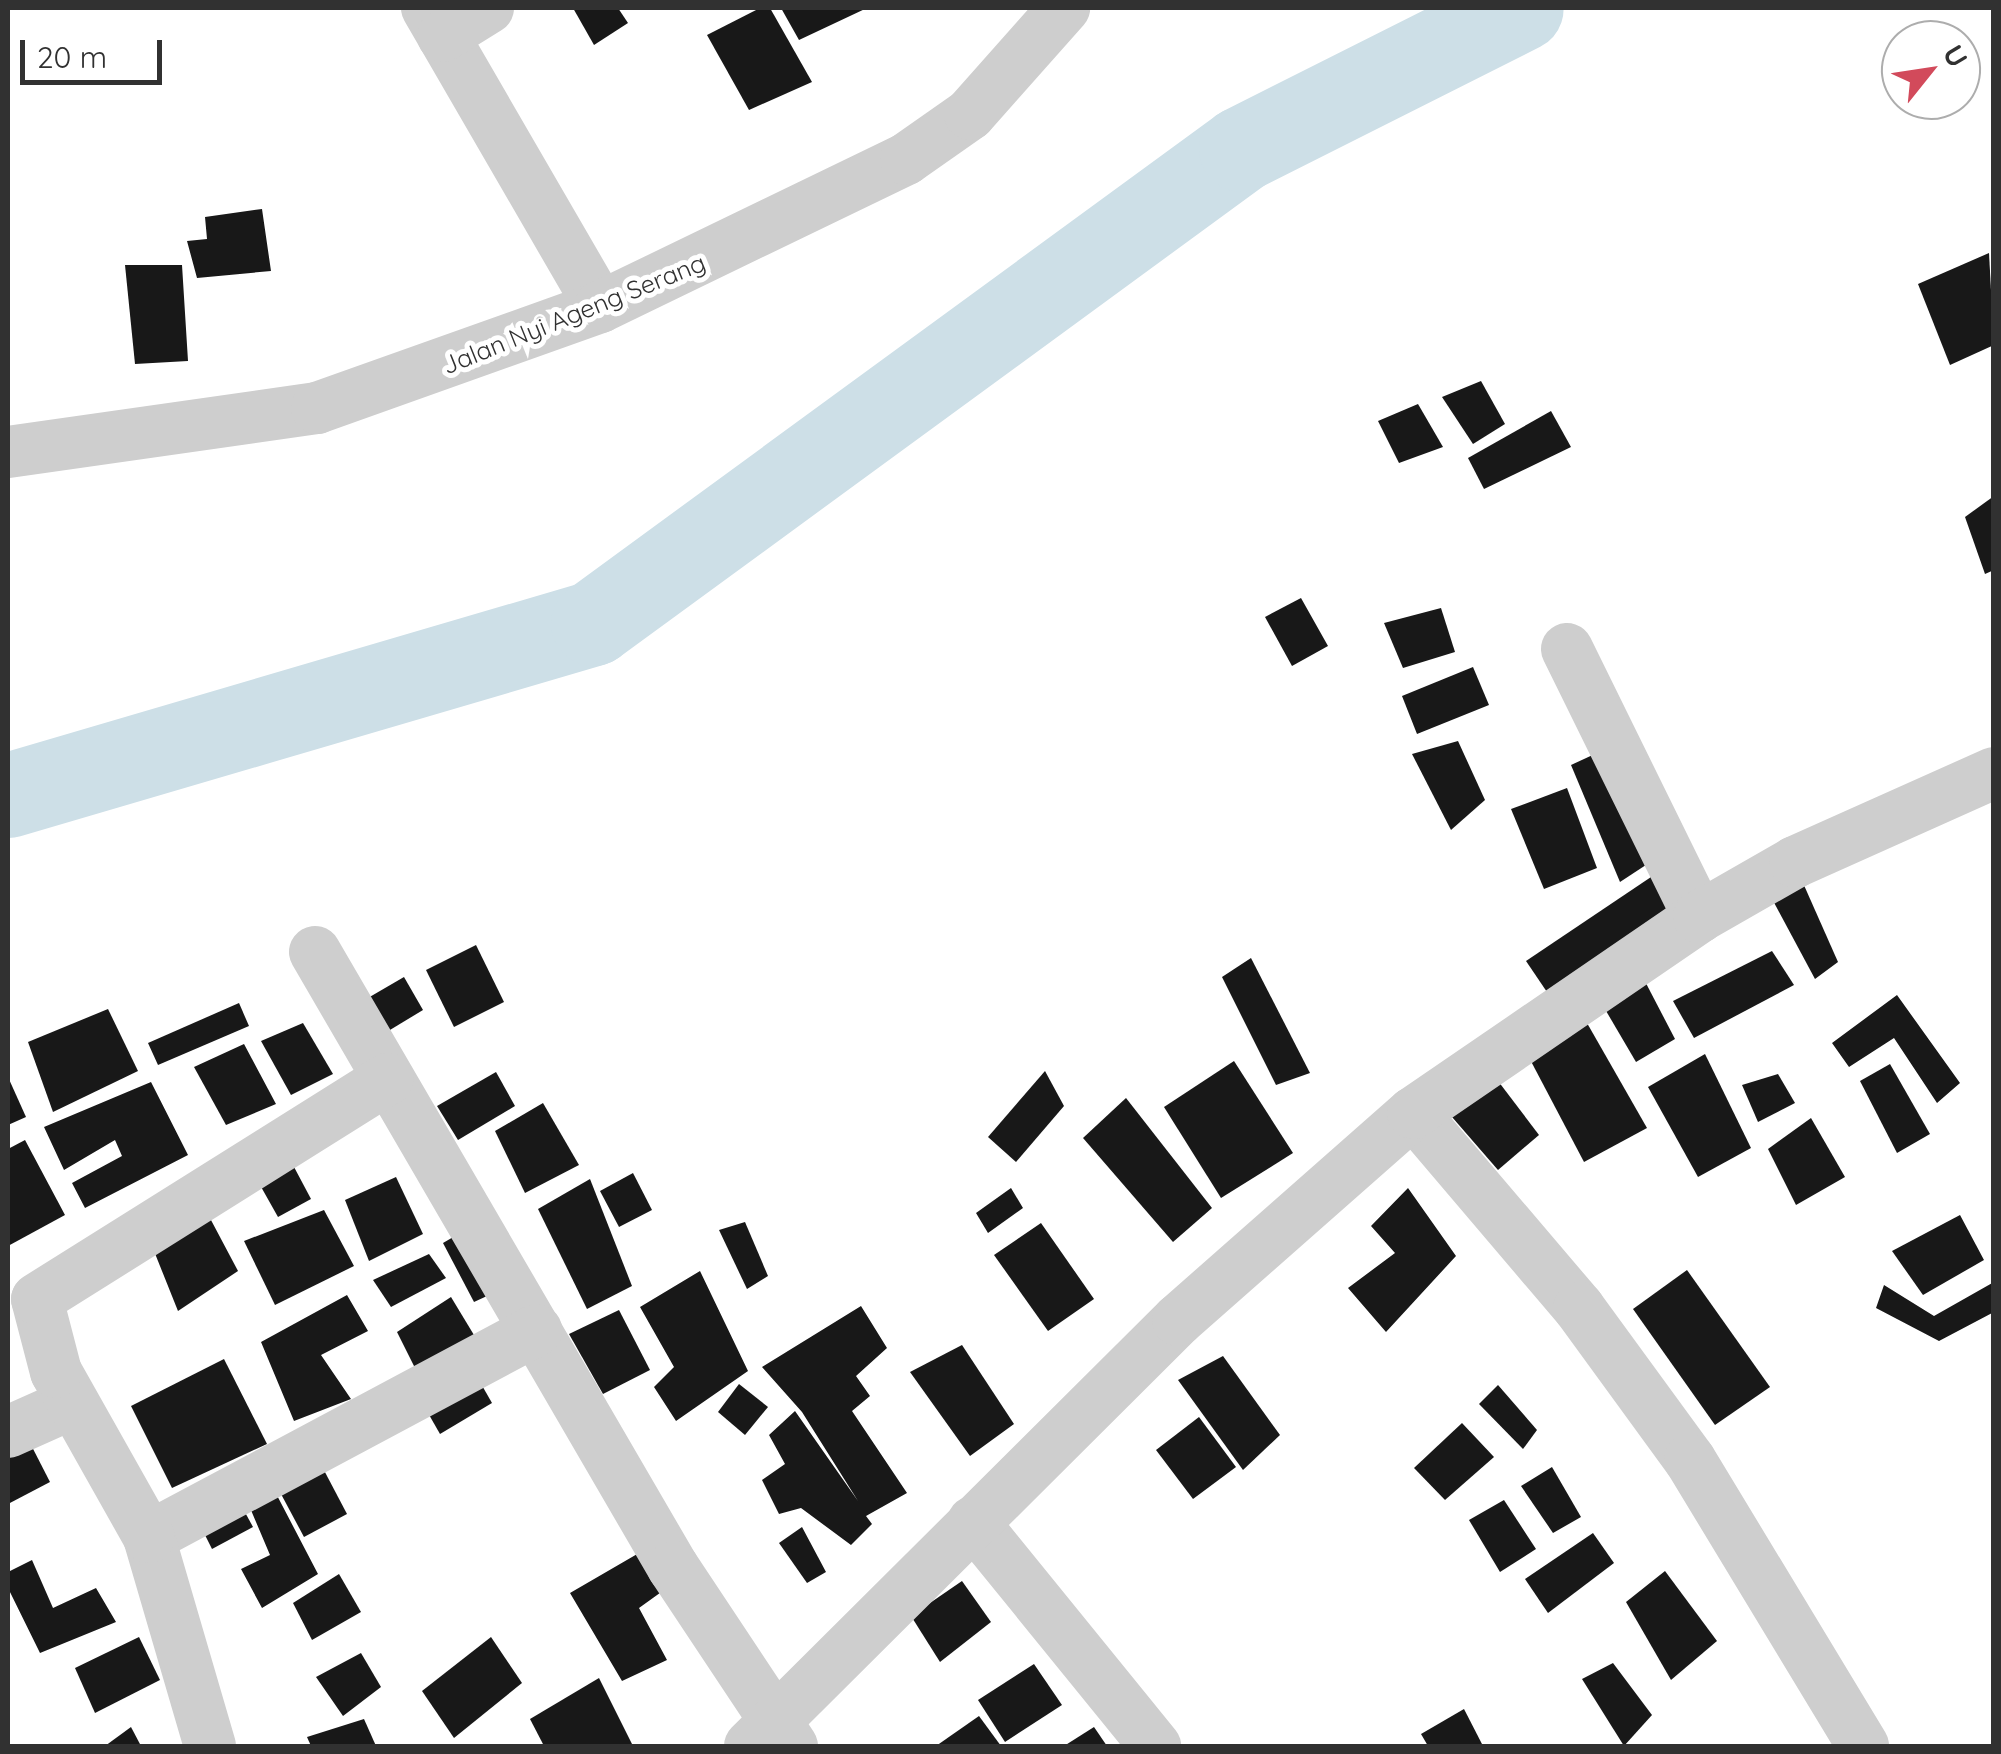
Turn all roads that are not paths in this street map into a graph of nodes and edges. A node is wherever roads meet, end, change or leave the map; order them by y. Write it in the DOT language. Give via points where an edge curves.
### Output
graph roads {
  1 [pos="488,8"];
  2 [pos="1064,8"];
  3 [pos="435,22"];
  4 [pos="600,307"];
  5 [pos="8,452"];
  6 [pos="1567,650"];
  7 [pos="1994,773"];
  8 [pos="1699,917"];
  9 [pos="315,952"];
  10 [pos="388,1079"];
  11 [pos="1413,1113"];
  12 [pos="536,1330"];
  13 [pos="72,1403"];
  14 [pos="8,1432"];
  15 [pos="973,1522"];
  16 [pos="149,1537"];
  17 [pos="772,1739"];
  18 [pos="210,1746"];
  19 [pos="1155,1746"];
  20 [pos="1862,1746"];
  1 -- 3 [label="street"];
  2 -- 4 [label="street, Jalan Nyi Ageng Serang" via="970,114 906,159"];
  3 -- 4 [label="street"];
  4 -- 5 [label="street, Jalan Nyi Ageng Serang" via="317,408"];
  6 -- 8 [label="street"];
  7 -- 8 [label="street" via="1794,862"];
  8 -- 11 [label="street"];
  9 -- 10 [label="street"];
  10 -- 12 [label="street"];
  10 -- 13 [label="street" via="53,1282 37,1299 38,1321"];
  11 -- 15 [label="street" via="1178,1320"];
  11 -- 20 [label="street" via="1578,1308 1690,1460"];
  12 -- 16 [label="street"];
  12 -- 17 [label="street"];
  13 -- 14 [label="street"];
  13 -- 16 [label="street"];
  15 -- 17 [label="street"];
  15 -- 19 [label="street"];
  16 -- 18 [label="street"];
}
